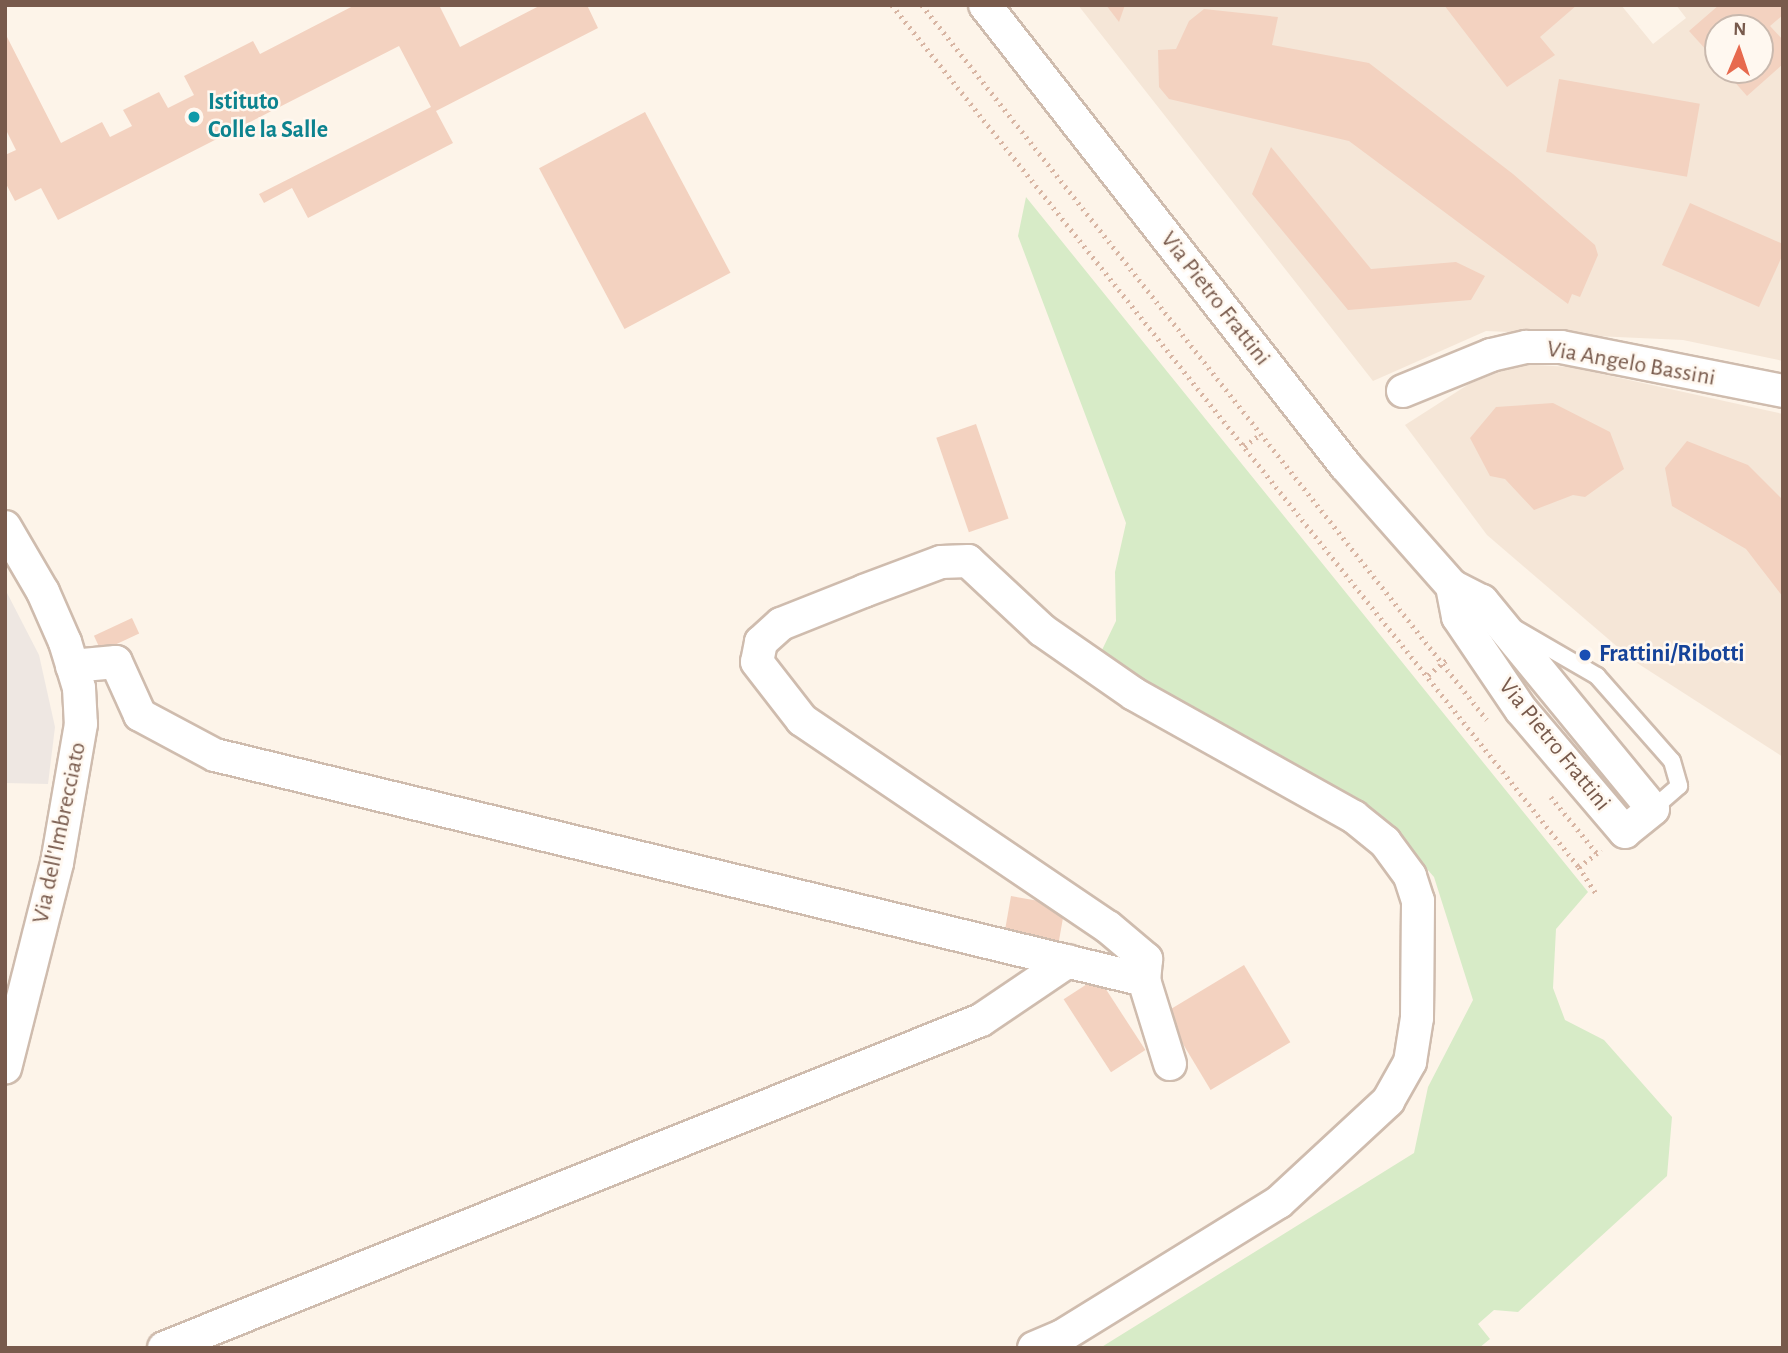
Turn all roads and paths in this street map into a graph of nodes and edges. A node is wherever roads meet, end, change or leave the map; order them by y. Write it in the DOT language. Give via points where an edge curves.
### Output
graph roads {
  1 [pos="892,5"];
  2 [pos="922,5"];
  3 [pos="985,5"];
  4 [pos="1403,391"];
  5 [pos="1783,391"];
  6 [pos="1261,434"];
  7 [pos="1244,446"];
  8 [pos="5,527"];
  9 [pos="1452,586"];
  10 [pos="1495,618"];
  11 [pos="1451,656"];
  12 [pos="1441,664"];
  13 [pos="72,666"];
  14 [pos="1428,676"];
  15 [pos="1494,729"];
  16 [pos="1548,793"];
  17 [pos="1653,809"];
  18 [pos="1625,832"];
  19 [pos="1597,853"];
  20 [pos="1579,867"];
  21 [pos="1596,893"];
  22 [pos="1068,961"];
  23 [pos="1144,980"];
  24 [pos="1170,1064"];
  25 [pos="5,1068"];
  26 [pos="164,1348"];
  27 [pos="1034,1348"];
  1 -- 7 [label="path"];
  2 -- 6 [label="path"];
  3 -- 9 [label="street, Via Pietro Frattini" via="1345,465"];
  4 -- 5 [label="street, Via Angelo Bassini" via="1492,355 1561,347"];
  6 -- 7 [label="path"];
  6 -- 12 [label="path"];
  7 -- 14 [label="path"];
  8 -- 13 [label="street, Via dell'Imbrecciato" via="43,592"];
  9 -- 10 [label="street, Via Pietro Frattini" via="1482,601"];
  9 -- 18 [label="street, Via Pietro Frattini" via="1458,617 1521,710"];
  10 -- 17 [label="street, Via Pietro Frattini"];
  10 -- 17 [label="lane, Via Pietro Frattini" via="1597,676 1672,761 1679,786"];
  11 -- 12 [label="path"];
  12 -- 14 [label="path"];
  12 -- 15 [label="path"];
  13 -- 22 [label="street" via="116,662 140,715 215,755"];
  13 -- 25 [label="street, Via dell'Imbrecciato" via="82,724 72,785"];
  14 -- 20 [label="path"];
  16 -- 19 [label="path"];
  17 -- 18 [label="street, Via Pietro Frattini"];
  18 -- 19 [label="path"];
  19 -- 20 [label="path"];
  20 -- 21 [label="path"];
  22 -- 23 [label="street"];
  22 -- 26 [label="street" via="982,1020"];
  23 -- 24 [label="street"];
  23 -- 27 [label="street" via="1146,958 1108,927 802,720 757,662 761,642 781,624 864,591 941,562 968,561 1042,630 1134,694 1268,774 1354,817 1385,842 1410,876 1418,901 1417,1018 1410,1062 1388,1101 1279,1202 1062,1336"];
}
